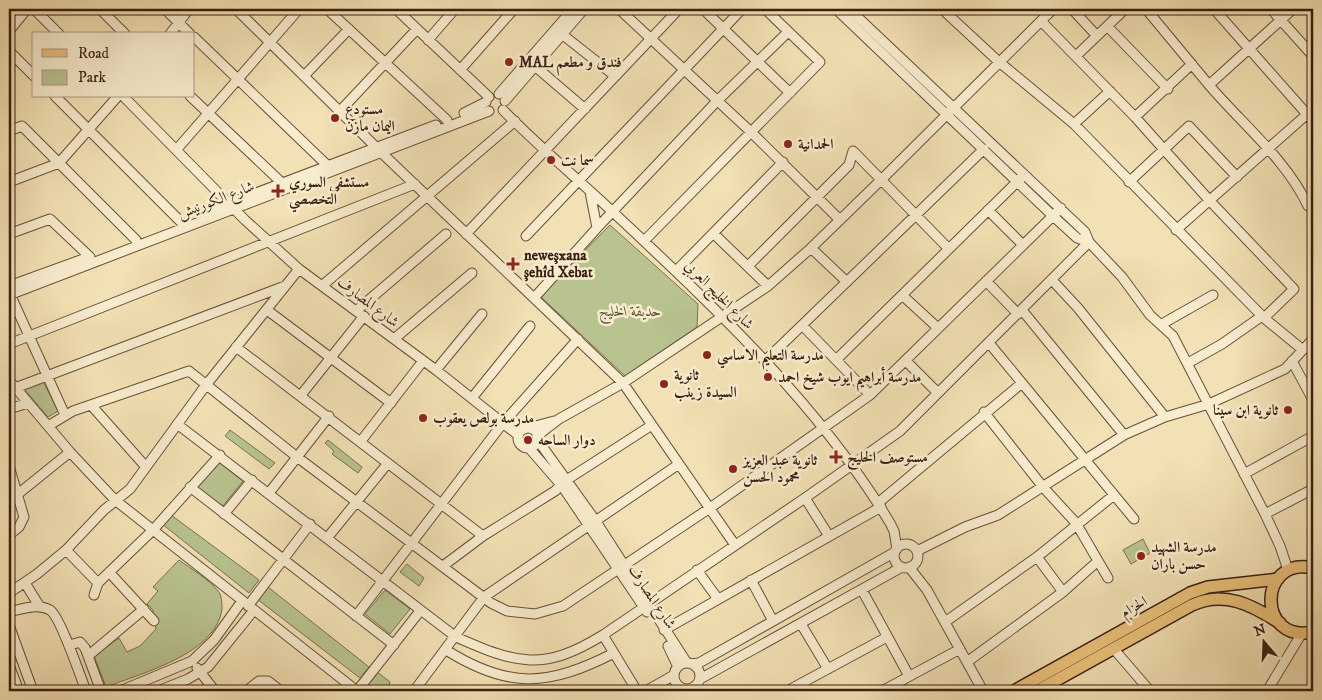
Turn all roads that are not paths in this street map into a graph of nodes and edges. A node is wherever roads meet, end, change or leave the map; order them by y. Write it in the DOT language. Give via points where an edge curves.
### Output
graph roads {
  1 [pos="27,9"];
  2 [pos="34,9"];
  3 [pos="100,9"];
  4 [pos="165,9"];
  5 [pos="189,9"];
  6 [pos="236,9"];
  7 [pos="299,9"];
  8 [pos="327,9"];
  9 [pos="398,9"];
  10 [pos="455,9"];
  11 [pos="514,9"];
  12 [pos="573,9"];
  13 [pos="584,9"];
  14 [pos="619,9"];
  15 [pos="680,9"];
  16 [pos="703,9"];
  17 [pos="742,9"];
  18 [pos="765,9"];
  19 [pos="836,9"];
  20 [pos="849,9"];
  21 [pos="942,9"];
  22 [pos="1053,9"];
  23 [pos="1072,9"];
  24 [pos="1125,9"];
  25 [pos="1146,9"];
  26 [pos="1214,9"];
  27 [pos="1271,9"];
  28 [pos="1293,9"];
  29 [pos="1041,20"];
  30 [pos="1281,20"];
  31 [pos="179,23"];
  32 [pos="1108,27"];
  33 [pos="723,28"];
  34 [pos="349,29"];
  35 [pos="418,29"];
  36 [pos="9,31"];
  37 [pos="57,32"];
  38 [pos="123,32"];
  39 [pos="172,32"];
  40 [pos="188,32"];
  41 [pos="788,32"];
  42 [pos="563,35"];
  43 [pos="1097,36"];
  44 [pos="650,37"];
  45 [pos="195,38"];
  46 [pos="428,40"];
  47 [pos="270,43"];
  48 [pos="1250,48"];
  49 [pos="9,51"];
  50 [pos="1076,56"];
  51 [pos="1313,56"];
  52 [pos="757,61"];
  53 [pos="998,61"];
  54 [pos="385,63"];
  55 [pos="1192,64"];
  56 [pos="536,67"];
  57 [pos="684,69"];
  58 [pos="460,70"];
  59 [pos="32,74"];
  60 [pos="304,76"];
  61 [pos="615,76"];
  62 [pos="238,80"];
  63 [pos="1209,85"];
  64 [pos="1168,89"];
  65 [pos="1110,91"];
  66 [pos="790,93"];
  67 [pos="57,98"];
  68 [pos="116,98"];
  69 [pos="125,98"];
  70 [pos="192,98"];
  71 [pos="717,101"];
  72 [pos="503,102"];
  73 [pos="488,103"];
  74 [pos="953,106"];
  75 [pos="585,108"];
  76 [pos="340,112"];
  77 [pos="207,113"];
  78 [pos="946,114"];
  79 [pos="1311,115"];
  80 [pos="1136,117"];
  81 [pos="447,120"];
  82 [pos="515,121"];
  83 [pos="1074,124"];
  84 [pos="89,129"];
  85 [pos="9,130"];
  86 [pos="751,132"];
  87 [pos="177,149"];
  88 [pos="984,149"];
  89 [pos="1163,149"];
  90 [pos="379,150"];
  91 [pos="1268,150"];
  92 [pos="547,151"];
  93 [pos="783,162"];
  94 [pos="59,163"];
  95 [pos="328,166"];
  96 [pos="1024,174"];
  97 [pos="1236,177"];
  98 [pos="578,180"];
  99 [pos="882,180"];
  100 [pos="1017,181"];
  101 [pos="9,182"];
  102 [pos="1129,182"];
  103 [pos="282,183"];
  104 [pos="415,184"];
  105 [pos="590,192"];
  106 [pos="427,195"];
  107 [pos="818,197"];
  108 [pos="1210,201"];
  109 [pos="230,205"];
  110 [pos="1308,206"];
  111 [pos="1061,208"];
  112 [pos="988,210"];
  113 [pos="613,212"];
  114 [pos="916,215"];
  115 [pos="1053,216"];
  116 [pos="840,220"];
  117 [pos="181,222"];
  118 [pos="597,228"];
  119 [pos="1176,230"];
  120 [pos="9,234"];
  121 [pos="446,234"];
  122 [pos="466,234"];
  123 [pos="713,234"];
  124 [pos="526,236"];
  125 [pos="136,240"];
  126 [pos="644,241"];
  127 [pos="269,242"];
  128 [pos="1089,242"];
  129 [pos="1023,245"];
  130 [pos="811,248"];
  131 [pos="949,249"];
  132 [pos="90,257"];
  133 [pos="748,265"];
  134 [pos="299,269"];
  135 [pos="676,271"];
  136 [pos="472,273"];
  137 [pos="1052,280"];
  138 [pos="986,281"];
  139 [pos="847,282"];
  140 [pos="323,285"];
  141 [pos="286,286"];
  142 [pos="768,286"];
  143 [pos="9,292"];
  144 [pos="902,295"];
  145 [pos="1212,296"];
  146 [pos="534,298"];
  147 [pos="267,310"];
  148 [pos="1020,312"];
  149 [pos="360,314"];
  150 [pos="482,314"];
  151 [pos="722,317"];
  152 [pos="1263,317"];
  153 [pos="1162,324"];
  154 [pos="802,325"];
  155 [pos="530,326"];
  156 [pos="938,328"];
  157 [pos="29,336"];
  158 [pos="394,339"];
  159 [pos="578,339"];
  160 [pos="1313,339"];
  161 [pos="989,342"];
  162 [pos="9,344"];
  163 [pos="236,347"];
  164 [pos="1303,350"];
  165 [pos="330,358"];
  166 [pos="766,360"];
  167 [pos="836,360"];
  168 [pos="423,361"];
  169 [pos="906,361"];
  170 [pos="1292,361"];
  171 [pos="1188,364"];
  172 [pos="436,370"];
  173 [pos="48,377"];
  174 [pos="623,383"];
  175 [pos="1022,383"];
  176 [pos="12,384"];
  177 [pos="206,385"];
  178 [pos="937,392"];
  179 [pos="301,395"];
  180 [pos="870,395"];
  181 [pos="472,398"];
  182 [pos="1313,400"];
  183 [pos="28,403"];
  184 [pos="391,403"];
  185 [pos="1209,404"];
  186 [pos="91,405"];
  187 [pos="9,410"];
  188 [pos="984,412"];
  189 [pos="64,415"];
  190 [pos="329,416"];
  191 [pos="1165,417"];
  192 [pos="559,419"];
  193 [pos="502,420"];
  194 [pos="177,424"];
  195 [pos="48,426"];
  196 [pos="652,426"];
  197 [pos="824,426"];
  198 [pos="524,431"];
  199 [pos="1124,435"];
  200 [pos="1313,436"];
  201 [pos="537,438"];
  202 [pos="361,441"];
  203 [pos="529,448"];
  204 [pos="70,452"];
  205 [pos="220,455"];
  206 [pos="297,457"];
  207 [pos="1086,460"];
  208 [pos="388,463"];
  209 [pos="678,464"];
  210 [pos="853,464"];
  211 [pos="9,466"];
  212 [pos="146,467"];
  213 [pos="1244,474"];
  214 [pos="252,480"];
  215 [pos="563,483"];
  216 [pos="190,487"];
  217 [pos="1043,487"];
  218 [pos="1313,489"];
  219 [pos="269,493"];
  220 [pos="18,494"];
  221 [pos="1114,495"];
  222 [pos="805,498"];
  223 [pos="115,500"];
  224 [pos="357,501"];
  225 [pos="442,504"];
  226 [pos="879,505"];
  227 [pos="710,508"];
  228 [pos="224,514"];
  229 [pos="1265,514"];
  230 [pos="1134,519"];
  231 [pos="591,522"];
  232 [pos="890,523"];
  233 [pos="1076,523"];
  234 [pos="310,524"];
  235 [pos="153,530"];
  236 [pos="9,535"];
  237 [pos="483,536"];
  238 [pos="828,536"];
  239 [pos="328,537"];
  240 [pos="411,542"];
  241 [pos="908,544"];
  242 [pos="735,545"];
  243 [pos="66,550"];
  244 [pos="896,550"];
  245 [pos="917,556"];
  246 [pos="1037,557"];
  247 [pos="284,560"];
  248 [pos="1098,561"];
  249 [pos="443,566"];
  250 [pos="1313,566"];
  251 [pos="619,567"];
  252 [pos="906,567"];
  253 [pos="697,570"];
  254 [pos="1288,570"];
  255 [pos="109,572"];
  256 [pos="1108,578"];
  257 [pos="1278,579"];
  258 [pos="383,580"];
  259 [pos="750,580"];
  260 [pos="25,583"];
  261 [pos="98,583"];
  262 [pos="862,590"];
  263 [pos="927,590"];
  264 [pos="1063,592"];
  265 [pos="9,593"];
  266 [pos="94,595"];
  267 [pos="484,597"];
  268 [pos="718,599"];
  269 [pos="646,605"];
  270 [pos="248,606"];
  271 [pos="40,607"];
  272 [pos="144,609"];
  273 [pos="420,610"];
  274 [pos="9,612"];
  275 [pos="356,616"];
  276 [pos="154,621"];
  277 [pos="772,621"];
  278 [pos="945,622"];
  279 [pos="1280,623"];
  280 [pos="801,624"];
  281 [pos="9,625"];
  282 [pos="664,630"];
  283 [pos="1308,633"];
  284 [pos="603,635"];
  285 [pos="456,637"];
  286 [pos="887,637"];
  287 [pos="70,645"];
  288 [pos="394,645"];
  289 [pos="1114,648"];
  290 [pos="960,649"];
  291 [pos="446,650"];
  292 [pos="614,653"];
  293 [pos="88,656"];
  294 [pos="192,661"];
  295 [pos="967,662"];
  296 [pos="9,665"];
  297 [pos="683,667"];
  298 [pos="828,670"];
  299 [pos="200,672"];
  300 [pos="909,676"];
  301 [pos="11,677"];
  302 [pos="700,679"];
  303 [pos="686,690"];
  304 [pos="19,691"];
  305 [pos="33,691"];
  306 [pos="86,691"];
  307 [pos="100,691"];
  308 [pos="120,691"];
  309 [pos="158,691"];
  310 [pos="215,691"];
  311 [pos="246,691"];
  312 [pos="281,691"];
  313 [pos="357,691"];
  314 [pos="415,691"];
  315 [pos="637,691"];
  316 [pos="646,691"];
  317 [pos="787,691"];
  318 [pos="882,691"];
  319 [pos="983,691"];
  320 [pos="1014,691"];
  321 [pos="1037,691"];
  322 [pos="1150,691"];
  323 [pos="1267,691"];
  1 -- 36 [label="street"];
  2 -- 37 [label="street"];
  3 -- 38 [label="street"];
  4 -- 31 [label="street"];
  5 -- 31 [label="street"];
  6 -- 47 [label="street"];
  7 -- 47 [label="street"];
  8 -- 34 [label="street"];
  9 -- 35 [label="street"];
  10 -- 46 [label="street"];
  11 -- 58 [label="street"];
  12 -- 72 [label="street"];
  13 -- 42 [label="street"];
  14 -- 44 [label="street"];
  15 -- 44 [label="street"];
  16 -- 33 [label="street"];
  17 -- 33 [label="street"];
  18 -- 41 [label="street"];
  19 -- 78 [label="street"];
  20 -- 74 [label="street"];
  21 -- 53 [label="street"];
  22 -- 29 [label="street"];
  23 -- 43 [label="street"];
  24 -- 32 [label="street"];
  25 -- 55 [label="street"];
  26 -- 48 [label="street"];
  27 -- 30 [label="street"];
  28 -- 30 [label="street"];
  29 -- 50 [label="street"];
  29 -- 53 [label="street"];
  30 -- 48 [label="street"];
  30 -- 51 [label="street"];
  31 -- 39 [label="street"];
  31 -- 40 [label="street"];
  32 -- 43 [label="street"];
  32 -- 64 [label="street"];
  33 -- 52 [label="street"];
  33 -- 57 [label="street"];
  34 -- 54 [label="street"];
  34 -- 60 [label="street"];
  35 -- 46 [label="street"];
  35 -- 54 [label="street"];
  41 -- 52 [label="street"];
  41 -- 66 [label="street" via="820,62"];
  42 -- 56 [label="street"];
  42 -- 61 [label="street"];
  43 -- 50 [label="street"];
  44 -- 57 [label="street"];
  44 -- 61 [label="street"];
  45 -- 62 [label="street"];
  46 -- 58 [label="street"];
  47 -- 60 [label="street"];
  47 -- 62 [label="street"];
  48 -- 63 [label="street"];
  48 -- 79 [label="street"];
  49 -- 59 [label="street"];
  50 -- 65 [label="street"];
  52 -- 66 [label="street"];
  52 -- 71 [label="street"];
  53 -- 74 [label="street"];
  53 -- 83 [label="street"];
  54 -- 76 [label="street"];
  54 -- 81 [label="street"];
  55 -- 63 [label="street"];
  55 -- 64 [label="street"];
  56 -- 72 [label="street"];
  56 -- 75 [label="street"];
  57 -- 71 [label="street"];
  57 -- 98 [label="street"];
  58 -- 73 [label="street"];
  60 -- 76 [label="street"];
  61 -- 75 [label="street"];
  62 -- 77 [label="street"];
  62 -- 95 [label="street"];
  63 -- 91 [label="street"];
  64 -- 80 [label="street"];
  65 -- 80 [label="street"];
  65 -- 83 [label="street"];
  66 -- 86 [label="street"];
  67 -- 84 [label="street"];
  68 -- 84 [label="street"];
  69 -- 87 [label="street, شارع المصارف"];
  70 -- 77 [label="street"];
  71 -- 86 [label="street"];
  71 -- 113 [label="street"];
  72 -- 73 [label="street" via="493,94"];
  72 -- 73 [label="street" via="497,113"];
  72 -- 82 [label="street, شارع الخليج العربي"];
  73 -- 81 [label="street, شارع الكورنيش"];
  73 -- 90 [label="street, شارع الكورنيش"];
  74 -- 78 [label="street"];
  74 -- 96 [label="street"];
  75 -- 92 [label="street"];
  76 -- 90 [label="street"];
  77 -- 87 [label="street"];
  77 -- 103 [label="street"];
  78 -- 88 [label="street"];
  78 -- 99 [label="street"];
  79 -- 91 [label="street"];
  80 -- 89 [label="street"];
  81 -- 90 [label="street, شارع الكورنيش"];
  82 -- 92 [label="street, شارع الخليج العربي"];
  82 -- 106 [label="street"];
  83 -- 102 [label="street"];
  84 -- 94 [label="street"];
  84 -- 117 [label="street"];
  85 -- 94 [label="street" via="22,126"];
  86 -- 93 [label="street"];
  86 -- 126 [label="street"];
  87 -- 109 [label="street, شارع المصارف"];
  88 -- 100 [label="street"];
  88 -- 114 [label="street"];
  89 -- 97 [label="street" via="1189,126"];
  89 -- 102 [label="street"];
  89 -- 108 [label="street"];
  90 -- 95 [label="street, شارع الكورنيش"];
  90 -- 104 [label="street"];
  90 -- 109 [label="street, شارع الكورنيش"];
  91 -- 97 [label="street"];
  91 -- 110 [label="street" via="1301,190"];
  92 -- 98 [label="street, شارع الخليج العربي"];
  92 -- 122 [label="street"];
  93 -- 107 [label="street"];
  93 -- 123 [label="street"];
  94 -- 101 [label="street"];
  94 -- 125 [label="street"];
  95 -- 103 [label="street, شارع الكورنيش"];
  96 -- 100 [label="street"];
  96 -- 111 [label="street"];
  97 -- 108 [label="street"];
  98 -- 105 [label="street, شارع الخليج العربي"];
  98 -- 124 [label="street"];
  99 -- 107 [label="street" via="854,151 848,165"];
  99 -- 114 [label="street"];
  99 -- 116 [label="street"];
  100 -- 112 [label="street"];
  100 -- 115 [label="street"];
  102 -- 119 [label="street"];
  103 -- 109 [label="street, شارع الكورنيش"];
  104 -- 106 [label="street"];
  104 -- 127 [label="street"];
  105 -- 113 [label="street, شارع الخليج العربي"];
  105 -- 118 [label="street"];
  106 -- 122 [label="street"];
  106 -- 140 [label="street"];
  107 -- 116 [label="street"];
  107 -- 133 [label="street"];
  108 -- 119 [label="street"];
  108 -- 152 [label="street" via="1294,289"];
  109 -- 117 [label="street, شارع الكورنيش"];
  109 -- 127 [label="street, شارع المصارف"];
  109 -- 143 [label="street, شارع الكورنيش"];
  111 -- 115 [label="street"];
  111 -- 128 [label="street" via="1085,232"];
  112 -- 129 [label="street"];
  112 -- 131 [label="street"];
  113 -- 118 [label="street"];
  113 -- 126 [label="street, شارع الخليج العربي"];
  114 -- 131 [label="street"];
  114 -- 139 [label="street"];
  115 -- 128 [label="street" via="1077,238"];
  115 -- 129 [label="street"];
  116 -- 130 [label="street"];
  117 -- 125 [label="street, شارع الكورنيش"];
  118 -- 146 [label="street"];
  119 -- 152 [label="street"];
  120 -- 132 [label="street" via="50,219"];
  121 -- 149 [label="street"];
  122 -- 146 [label="street"];
  123 -- 133 [label="street"];
  123 -- 135 [label="street"];
  125 -- 132 [label="street, شارع الكورنيش"];
  126 -- 135 [label="street, شارع الخليج العربي"];
  127 -- 134 [label="street, شارع المصارف"];
  127 -- 157 [label="street"];
  128 -- 137 [label="street"];
  128 -- 153 [label="street" via="1122,277 1150,315"];
  129 -- 138 [label="street"];
  130 -- 139 [label="street"];
  130 -- 142 [label="street"];
  131 -- 144 [label="street"];
  132 -- 143 [label="street, شارع الكورنيش"];
  133 -- 142 [label="street"];
  134 -- 140 [label="street, شارع المصارف"];
  134 -- 141 [label="street"];
  135 -- 151 [label="street, شارع الخليج العربي"];
  136 -- 158 [label="street"];
  137 -- 148 [label="street"];
  137 -- 191 [label="street"];
  138 -- 148 [label="street"];
  138 -- 156 [label="street"];
  139 -- 154 [label="street"];
  140 -- 149 [label="street, شارع المصارف"];
  141 -- 147 [label="street"];
  141 -- 173 [label="street"];
  142 -- 151 [label="street"];
  143 -- 157 [label="street"];
  144 -- 156 [label="street"];
  144 -- 167 [label="street"];
  145 -- 153 [label="street"];
  146 -- 159 [label="street"];
  147 -- 163 [label="street"];
  147 -- 165 [label="street"];
  148 -- 161 [label="street"];
  148 -- 199 [label="street"];
  149 -- 158 [label="street, شارع المصارف"];
  149 -- 165 [label="street"];
  150 -- 172 [label="street"];
  151 -- 166 [label="street, شارع الخليج العربي"];
  151 -- 174 [label="street"];
  152 -- 164 [label="street"];
  152 -- 171 [label="street"];
  153 -- 171 [label="street" via="1173,336"];
  154 -- 166 [label="street"];
  154 -- 167 [label="street"];
  155 -- 181 [label="street"];
  156 -- 169 [label="street"];
  157 -- 162 [label="street"];
  157 -- 173 [label="street"];
  158 -- 168 [label="street, شارع المصارف"];
  159 -- 174 [label="street"];
  159 -- 193 [label="street"];
  160 -- 164 [label="street"];
  161 -- 175 [label="street"];
  161 -- 178 [label="street"];
  163 -- 177 [label="street"];
  163 -- 179 [label="street"];
  164 -- 170 [label="street"];
  165 -- 179 [label="street"];
  165 -- 184 [label="street"];
  166 -- 197 [label="street, شارع الخليج العربي"];
  167 -- 180 [label="street"];
  168 -- 172 [label="street, شارع المصارف"];
  168 -- 184 [label="street"];
  169 -- 178 [label="street"];
  169 -- 180 [label="street"];
  170 -- 182 [label="street"];
  170 -- 185 [label="street" via="1284,369"];
  171 -- 185 [label="street"];
  172 -- 181 [label="street, شارع المصارف"];
  173 -- 176 [label="street"];
  173 -- 189 [label="street"];
  174 -- 192 [label="street"];
  174 -- 196 [label="street"];
  175 -- 188 [label="street"];
  175 -- 207 [label="street"];
  176 -- 183 [label="street"];
  177 -- 186 [label="street" via="189,371"];
  177 -- 194 [label="street"];
  177 -- 206 [label="street"];
  178 -- 210 [label="street" via="900,431"];
  179 -- 190 [label="street"];
  180 -- 197 [label="street"];
  181 -- 193 [label="street, شارع المصارف"];
  183 -- 187 [label="street"];
  183 -- 195 [label="street"];
  184 -- 202 [label="street"];
  185 -- 191 [label="street"];
  185 -- 213 [label="street"];
  186 -- 189 [label="street"];
  186 -- 212 [label="street"];
  188 -- 217 [label="street"];
  188 -- 226 [label="street"];
  189 -- 195 [label="street"];
  190 -- 202 [label="street"];
  190 -- 206 [label="street"];
  191 -- 199 [label="street"];
  192 -- 198 [label="street"];
  192 -- 201 [label="street"];
  193 -- 198 [label="street, شارع المصارف"];
  193 -- 225 [label="street"];
  194 -- 205 [label="street"];
  194 -- 212 [label="street"];
  195 -- 204 [label="street"];
  196 -- 209 [label="street"];
  196 -- 215 [label="street"];
  197 -- 210 [label="street, شارع الخليج العربي"];
  197 -- 227 [label="street"];
  198 -- 201 [label="street" via="534,431"];
  198 -- 203 [label="street" via="520,444"];
  199 -- 207 [label="street"];
  200 -- 213 [label="street"];
  201 -- 203 [label="street"];
  201 -- 215 [label="street"];
  202 -- 208 [label="street"];
  203 -- 215 [label="street"];
  204 -- 220 [label="street"];
  204 -- 223 [label="street"];
  205 -- 214 [label="street"];
  205 -- 216 [label="street"];
  206 -- 219 [label="street"];
  206 -- 224 [label="street"];
  207 -- 217 [label="street"];
  207 -- 221 [label="street"];
  208 -- 224 [label="street"];
  208 -- 225 [label="street"];
  209 -- 227 [label="street"];
  209 -- 231 [label="street"];
  210 -- 222 [label="street"];
  210 -- 226 [label="street, شارع الخليج العربي"];
  211 -- 220 [label="street"];
  212 -- 223 [label="street" via="130,489"];
  213 -- 229 [label="street"];
  214 -- 219 [label="street"];
  214 -- 228 [label="street"];
  215 -- 231 [label="street"];
  215 -- 237 [label="street"];
  216 -- 228 [label="street"];
  216 -- 235 [label="street"];
  217 -- 233 [label="street"];
  217 -- 245 [label="street" via="998,515 965,527"];
  218 -- 229 [label="street"];
  219 -- 234 [label="street"];
  220 -- 236 [label="street" via="24,517 19,527"];
  221 -- 230 [label="street"];
  221 -- 233 [label="street"];
  222 -- 238 [label="street"];
  222 -- 242 [label="street"];
  223 -- 235 [label="street"];
  223 -- 243 [label="street"];
  224 -- 239 [label="street"];
  224 -- 240 [label="street"];
  225 -- 237 [label="street"];
  225 -- 240 [label="street"];
  226 -- 232 [label="street, شارع الخليج العربي"];
  226 -- 238 [label="street"];
  227 -- 242 [label="street"];
  227 -- 251 [label="street"];
  228 -- 247 [label="street"];
  229 -- 254 [label="street"];
  231 -- 251 [label="street"];
  231 -- 267 [label="street"];
  232 -- 241 [label="street, شارع الخليج العربي"];
  232 -- 244 [label="street, شارع الخليج العربي"];
  233 -- 246 [label="street"];
  233 -- 248 [label="street"];
  234 -- 239 [label="street"];
  234 -- 247 [label="street"];
  235 -- 255 [label="street"];
  235 -- 270 [label="street"];
  237 -- 249 [label="street"];
  238 -- 259 [label="street"];
  239 -- 258 [label="street"];
  240 -- 249 [label="street"];
  240 -- 258 [label="street"];
  241 -- 244 [label="street"];
  241 -- 245 [label="street, شارع الخليج العربي"];
  242 -- 253 [label="street"];
  243 -- 260 [label="street"];
  243 -- 261 [label="street"];
  244 -- 252 [label="street, شارع الخليج العربي" via="896,561"];
  244 -- 277 [label="street"];
  245 -- 252 [label="street"];
  245 -- 263 [label="street, شارع الخليج العربي"];
  246 -- 264 [label="street"];
  246 -- 278 [label="street"];
  247 -- 270 [label="street"];
  247 -- 275 [label="street"];
  248 -- 256 [label="street"];
  248 -- 264 [label="street"];
  249 -- 267 [label="street"];
  250 -- 254 [label="main road"];
  251 -- 267 [label="street" via="563,606 535,614 507,611"];
  251 -- 269 [label="street"];
  252 -- 262 [label="street"];
  252 -- 263 [label="street, شارع الخليج العربي"];
  253 -- 268 [label="street"];
  253 -- 269 [label="street"];
  254 -- 257 [label="main road"];
  255 -- 261 [label="street"];
  255 -- 272 [label="street"];
  257 -- 279 [label="main road" via="1270,602"];
  257 -- 320 [label="main road, الحزام" via="1198,589"];
  258 -- 273 [label="street"];
  258 -- 275 [label="street"];
  259 -- 268 [label="street"];
  259 -- 277 [label="street"];
  260 -- 265 [label="street"];
  260 -- 271 [label="street"];
  261 -- 266 [label="street"];
  262 -- 280 [label="street"];
  262 -- 286 [label="street"];
  263 -- 278 [label="street, شارع الخليج العربي"];
  264 -- 295 [label="street"];
  267 -- 285 [label="street"];
  268 -- 282 [label="street"];
  269 -- 282 [label="street"];
  269 -- 284 [label="street"];
  269 -- 297 [label="street, شارع المصارف"];
  270 -- 294 [label="street"];
  270 -- 299 [label="street" via="208,667"];
  270 -- 313 [label="street"];
  271 -- 274 [label="street"];
  271 -- 287 [label="street" via="50,609 54,614"];
  272 -- 276 [label="street"];
  272 -- 293 [label="street"];
  273 -- 285 [label="street"];
  273 -- 288 [label="street"];
  275 -- 288 [label="street"];
  277 -- 297 [label="street" via="698,663"];
  278 -- 290 [label="street, شارع الخليج العربي"];
  279 -- 283 [label="main road" via="1290,630"];
  279 -- 289 [label="main road" via="1247,605 1209,598"];
  280 -- 298 [label="street"];
  280 -- 302 [label="street"];
  281 -- 305 [label="street"];
  282 -- 297 [label="street"];
  283 -- 323 [label="street"];
  284 -- 285 [label="street" via="568,653 544,660 515,660"];
  284 -- 292 [label="street"];
  285 -- 291 [label="street"];
  286 -- 298 [label="street"];
  286 -- 300 [label="street"];
  287 -- 293 [label="street" via="80,642"];
  287 -- 306 [label="street"];
  288 -- 313 [label="street"];
  289 -- 321 [label="main road"];
  289 -- 322 [label="street"];
  290 -- 295 [label="street, شارع الخليج العربي"];
  290 -- 300 [label="street"];
  291 -- 292 [label="street" via="491,673 529,680 565,674"];
  291 -- 314 [label="street"];
  292 -- 315 [label="street"];
  293 -- 307 [label="street"];
  294 -- 299 [label="street"];
  294 -- 308 [label="street"];
  295 -- 319 [label="street, شارع الخليج العربي"];
  296 -- 301 [label="street"];
  297 -- 302 [label="street" via="698,668"];
  297 -- 303 [label="street" via="676,682"];
  297 -- 316 [label="street"];
  298 -- 317 [label="street"];
  299 -- 309 [label="street"];
  299 -- 310 [label="street"];
  300 -- 318 [label="street"];
  301 -- 304 [label="street"];
  302 -- 303 [label="street"];
  311 -- 312 [label="street" via="259,681 268,681"];
}
